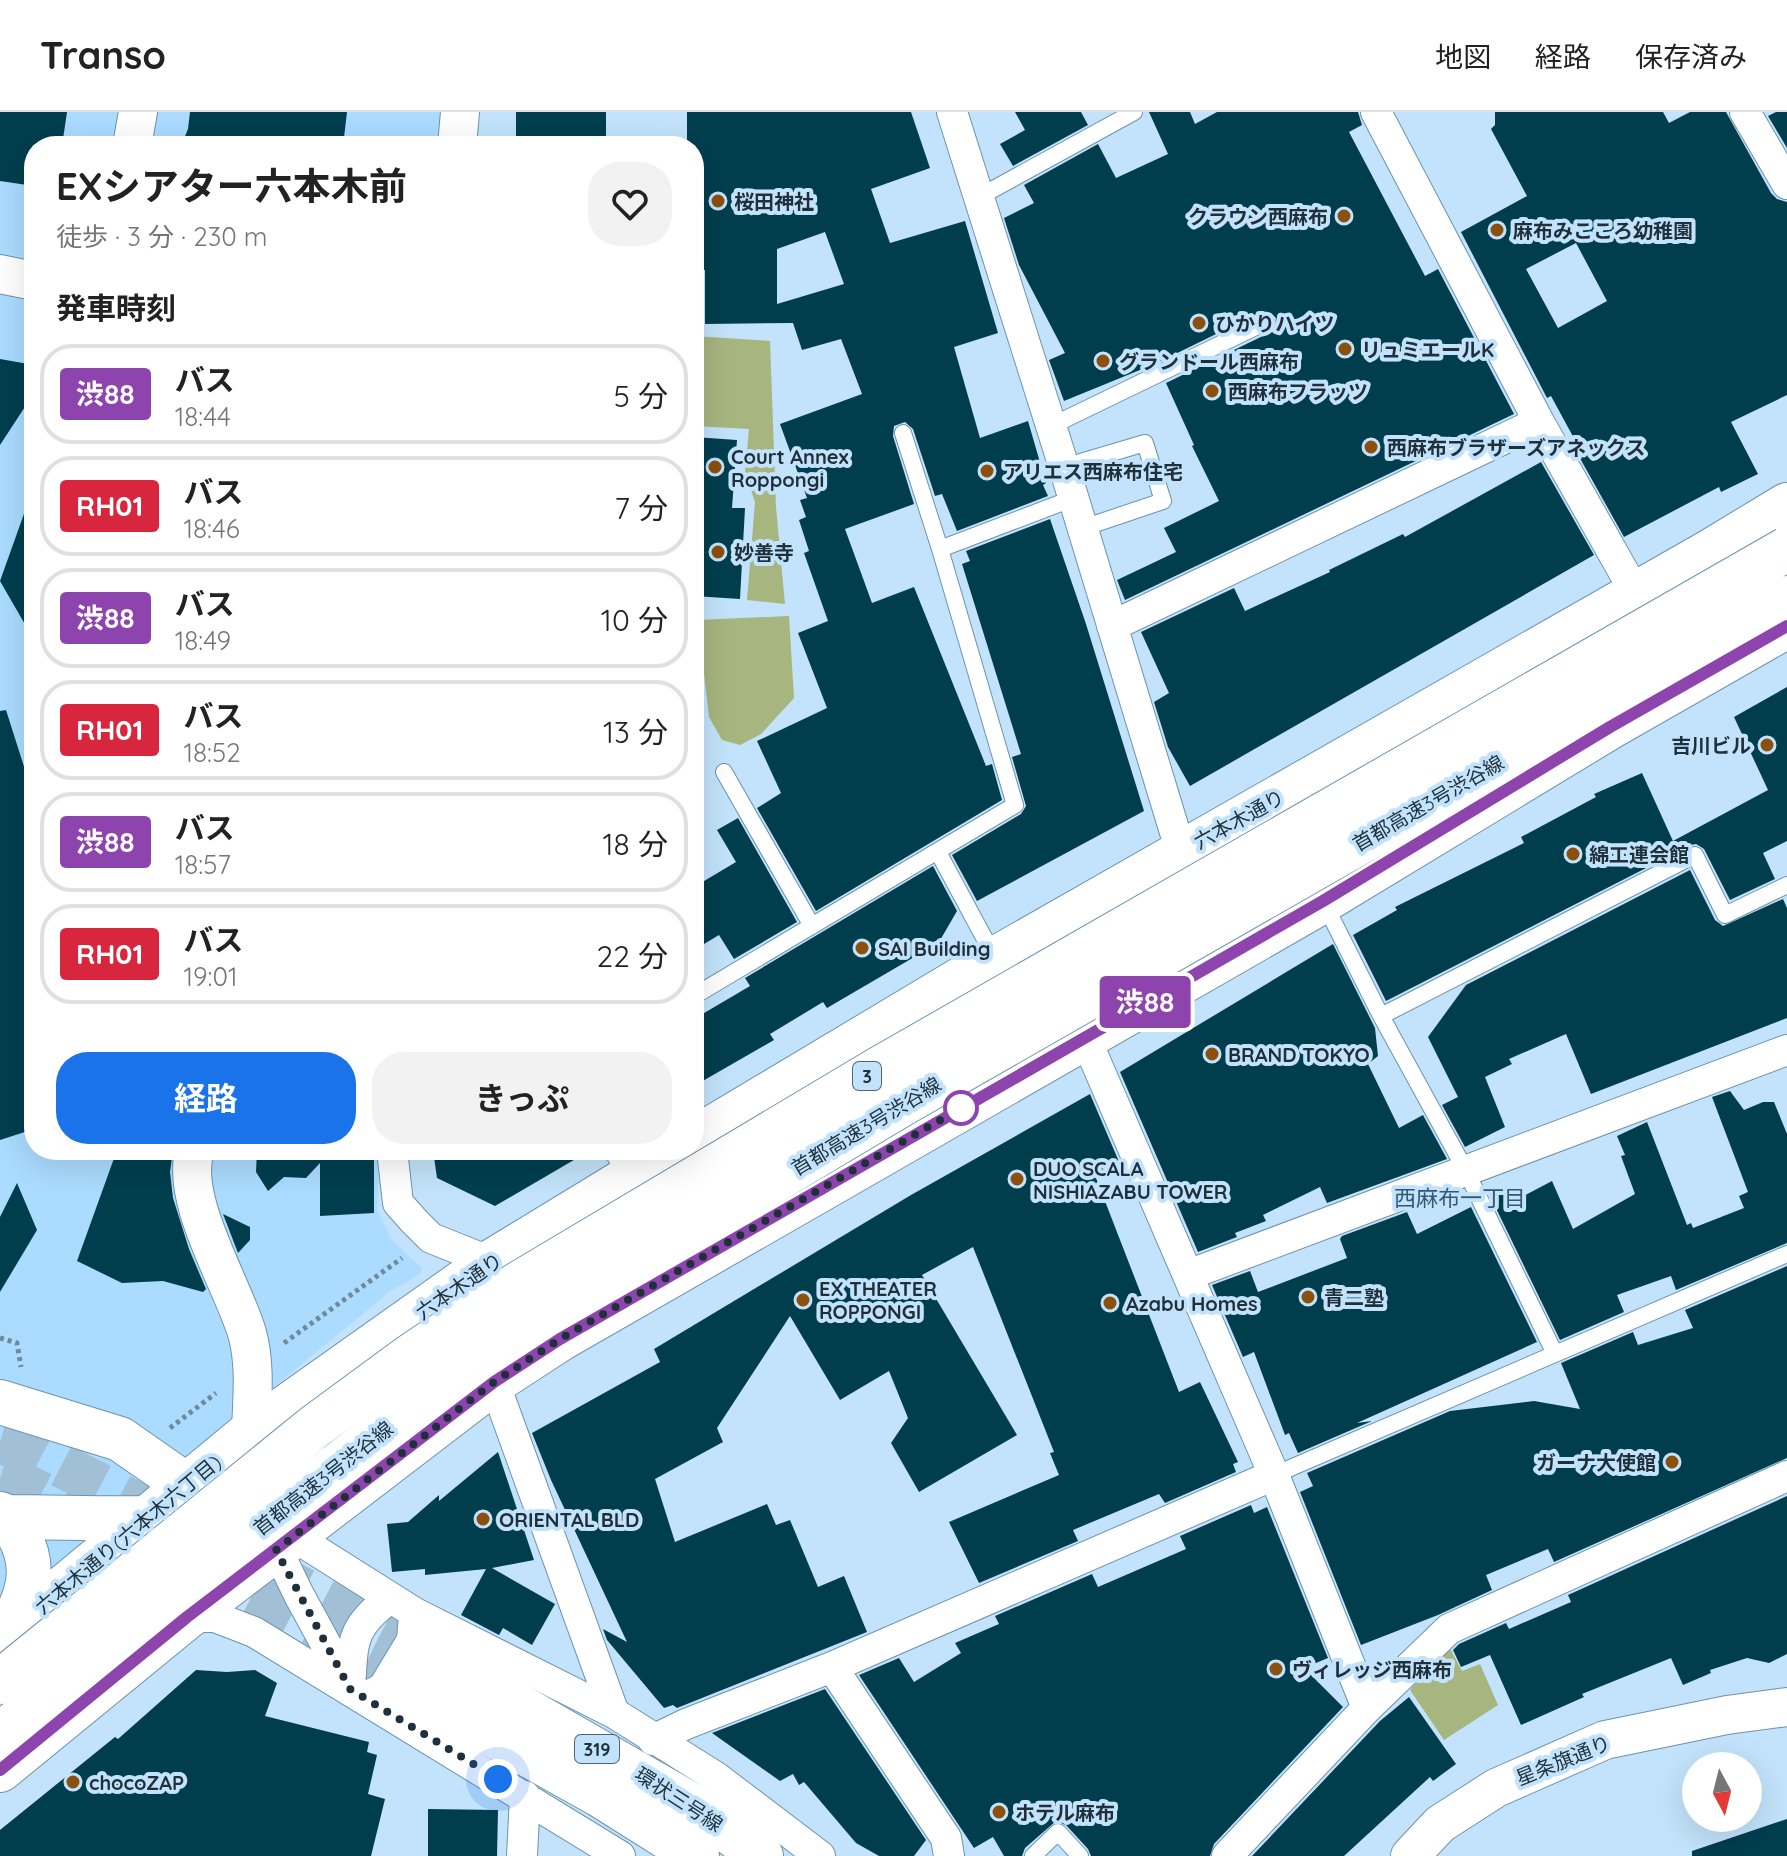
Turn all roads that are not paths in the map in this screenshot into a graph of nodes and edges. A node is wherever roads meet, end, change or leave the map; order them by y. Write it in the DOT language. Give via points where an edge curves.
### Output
graph roads {
  1 [pos="138,112"];
  2 [pos="460,112"];
  3 [pos="952,112"];
  4 [pos="1134,112"];
  5 [pos="1376,112"];
  6 [pos="1745,112"];
  7 [pos="134,136"];
  8 [pos="458,136"];
  9 [pos="1787,184"];
  10 [pos="979,197"];
  11 [pos="0,274"];
  12 [pos="24,279"];
  13 [pos="1266,322"];
  14 [pos="1539,422"];
  15 [pos="1051,426"];
  16 [pos="903,433"];
  17 [pos="1064,467"];
  18 [pos="1074,498"];
  19 [pos="1787,505"];
  20 [pos="1787,515"];
  21 [pos="1083,528"];
  22 [pos="940,549"];
  23 [pos="1787,549"];
  24 [pos="1711,551"];
  25 [pos="1635,592"];
  26 [pos="1787,598"];
  27 [pos="1112,626"];
  28 [pos="1787,626"];
  29 [pos="1610,727"];
  30 [pos="724,772"];
  31 [pos="938,852"];
  32 [pos="1181,852"];
  33 [pos="1787,885"];
  34 [pos="1323,901"];
  35 [pos="812,926"];
  36 [pos="995,959"];
  37 [pos="704,990"];
  38 [pos="1381,1016"];
  39 [pos="1085,1037"];
  40 [pos="1787,1050"];
  41 [pos="704,1133"];
  42 [pos="192,1160"];
  43 [pos="393,1160"];
  44 [pos="620,1164"];
  45 [pos="1466,1171"];
  46 [pos="1787,1254"];
  47 [pos="491,1262"];
  48 [pos="1188,1275"];
  49 [pos="1555,1354"];
  50 [pos="494,1382"];
  51 [pos="0,1402"];
  52 [pos="0,1416"];
  53 [pos="251,1432"];
  54 [pos="1274,1475"];
  55 [pos="1787,1476"];
  56 [pos="193,1501"];
  57 [pos="264,1501"];
  58 [pos="3,1515"];
  59 [pos="145,1517"];
  60 [pos="284,1543"];
  61 [pos="187,1617"];
  62 [pos="3,1638"];
  63 [pos="409,1638"];
  64 [pos="832,1667"];
  65 [pos="0,1682"];
  66 [pos="358,1694"];
  67 [pos="1787,1707"];
  68 [pos="1367,1708"];
  69 [pos="614,1713"];
  70 [pos="0,1735"];
  71 [pos="653,1740"];
  72 [pos="0,1770"];
  73 [pos="525,1796"];
  74 [pos="522,1856"];
  75 [pos="620,1856"];
  76 [pos="697,1856"];
  77 [pos="761,1856"];
  78 [pos="820,1856"];
  79 [pos="949,1856"];
  80 [pos="1033,1856"];
  81 [pos="1080,1856"];
  82 [pos="1227,1856"];
  83 [pos="1410,1856"];
  1 -- 7 [label="street"];
  2 -- 8 [label="street"];
  3 -- 10 [label="street"];
  4 -- 10 [label="lane"];
  5 -- 14 [label="street"];
  6 -- 9 [label="street"];
  10 -- 15 [label="street"];
  11 -- 12 [label="street"];
  13 -- 15 [label="lane"];
  14 -- 25 [label="street"];
  14 -- 27 [label="street"];
  15 -- 17 [label="street"];
  16 -- 22 [label="lane"];
  17 -- 18 [label="street"];
  17 -- 21 [label="lane" via="1145,443 1163,501"];
  18 -- 21 [label="street"];
  18 -- 22 [label="lane"];
  19 -- 24 [label="main road, 六本木通り"];
  20 -- 24 [label="main road"];
  21 -- 27 [label="street"];
  22 -- 31 [label="lane" via="1015,805"];
  23 -- 65 [label="main road, 首都高速3号渋谷線 / 3, bridge" via="879,1069 518,1284 314,1427"];
  24 -- 25 [label="main road, 六本木通り"];
  25 -- 32 [label="main road, 六本木通り"];
  26 -- 70 [label="main road, 首都高速3号渋谷線 / 3, bridge" via="902,1104 541,1320 336,1466"];
  27 -- 32 [label="street"];
  28 -- 29 [label="main road"];
  29 -- 34 [label="main road"];
  29 -- 57 [label="main road" via="1297,852 522,1306 426,1371"];
  30 -- 35 [label="lane"];
  31 -- 35 [label="lane"];
  31 -- 36 [label="lane"];
  32 -- 36 [label="main road, 六本木通り"];
  33 -- 38 [label="lane" via="1725,915 1695,855"];
  34 -- 38 [label="lane"];
  34 -- 39 [label="main road"];
  35 -- 37 [label="lane"];
  36 -- 41 [label="main road, 六本木通り"];
  38 -- 45 [label="lane"];
  39 -- 48 [label="street"];
  39 -- 50 [label="main road"];
  40 -- 45 [label="street"];
  42 -- 53 [label="street" via="194,1196 262,1341 253,1364"];
  43 -- 47 [label="street" via="398,1203 414,1221 431,1238"];
  44 -- 47 [label="main road, 六本木通り"];
  45 -- 48 [label="street"];
  45 -- 49 [label="lane"];
  46 -- 49 [label="lane"];
  47 -- 53 [label="main road, 六本木通り"];
  48 -- 54 [label="street"];
  49 -- 54 [label="lane"];
  50 -- 60 [label="main road"];
  50 -- 69 [label="street"];
  51 -- 56 [label="main road" via="120,1439"];
  52 -- 56 [label="street" via="104,1448"];
  53 -- 56 [label="main road, 六本木通り(六本木六丁目)"];
  53 -- 57 [label="street" via="251,1471"];
  54 -- 64 [label="street"];
  54 -- 68 [label="street"];
  55 -- 68 [label="street" via="1449,1629"];
  56 -- 57 [label="main road" via="231,1513"];
  56 -- 59 [label="main road"];
  56 -- 61 [label="main road"];
  57 -- 60 [label="street"];
  58 -- 59 [label="main road"];
  58 -- 62 [label="main road" via="25,1546 30,1565 22,1608"];
  59 -- 62 [label="main road, 六本木通り(六本木六丁目)"];
  60 -- 61 [label="main road"];
  60 -- 63 [label="street" via="336,1565"];
  60 -- 66 [label="street" via="310,1615"];
  61 -- 66 [label="street" via="237,1624"];
  61 -- 72 [label="main road"];
  63 -- 66 [label="street" via="383,1688"];
  63 -- 66 [label="street" via="367,1615 353,1642"];
  63 -- 69 [label="street"];
  63 -- 76 [label="main road, 環状三号線 / 319" via="600,1795"];
  63 -- 77 [label="main road, 環状三号線 / 319" via="690,1804"];
  64 -- 71 [label="street"];
  64 -- 79 [label="street" via="946,1838"];
  66 -- 73 [label="street"];
  67 -- 83 [label="street, 星条旗通り" via="1605,1740 1496,1788 1440,1824"];
  68 -- 82 [label="street"];
  69 -- 71 [label="street"];
  71 -- 78 [label="street" via="716,1777"];
  73 -- 74 [label="street"];
  73 -- 75 [label="street"];
  80 -- 81 [label="lane" via="1058,1832"];
}
